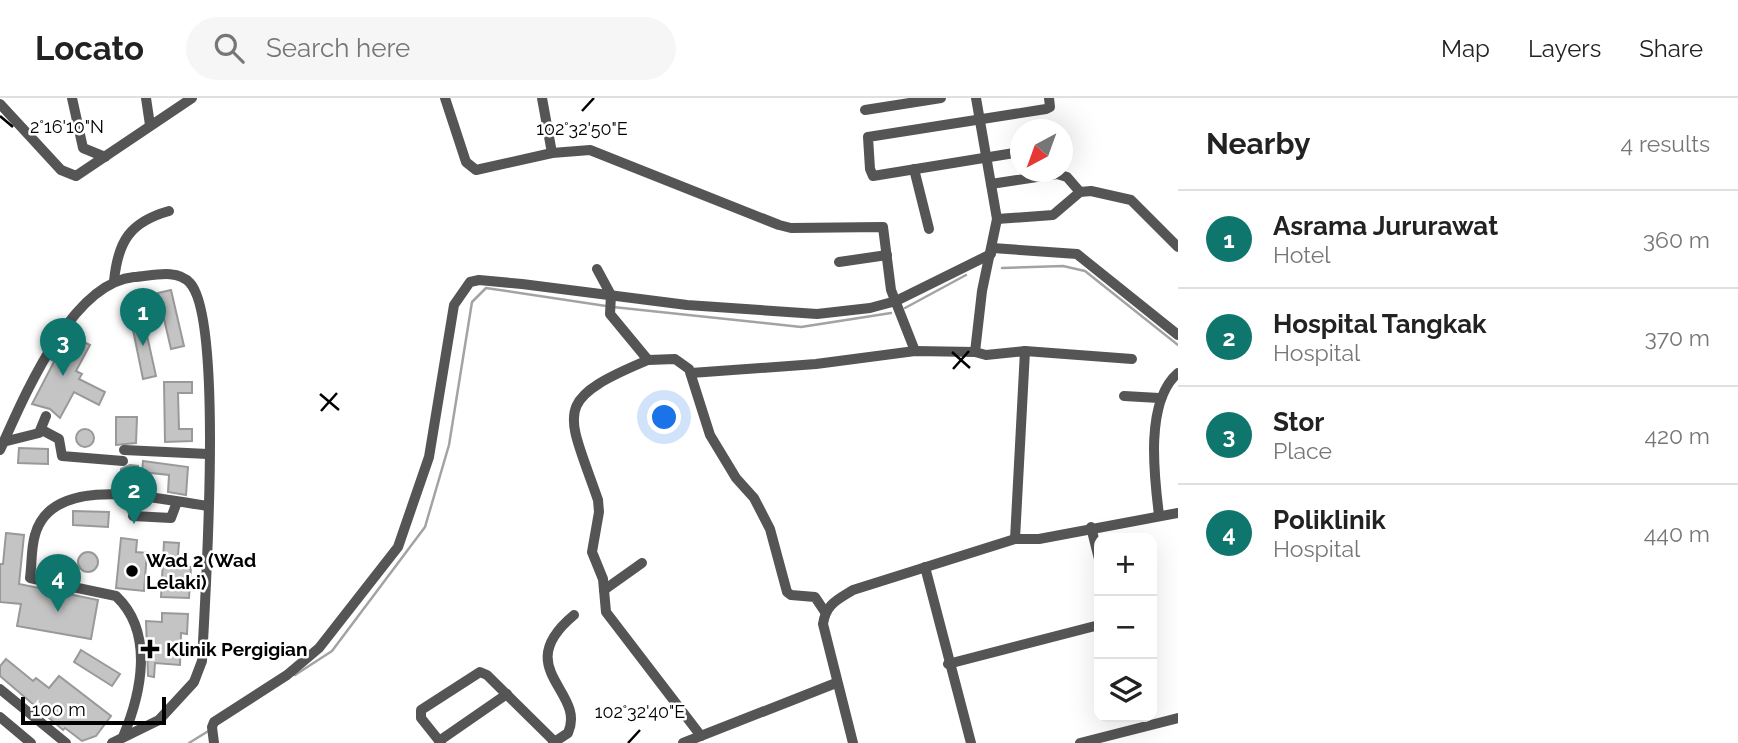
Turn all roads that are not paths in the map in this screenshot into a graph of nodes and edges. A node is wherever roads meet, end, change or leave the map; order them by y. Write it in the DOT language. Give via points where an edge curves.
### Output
graph roads {
  1 [pos="72,98"];
  2 [pos="146,98"];
  3 [pos="192,98"];
  4 [pos="445,98"];
  5 [pos="542,98"];
  6 [pos="941,98"];
  7 [pos="976,98"];
  8 [pos="1049,102"];
  9 [pos="0,104"];
  10 [pos="866,110"];
  11 [pos="980,121"];
  12 [pos="150,125"];
  13 [pos="552,153"];
  14 [pos="1010,153"];
  15 [pos="105,157"];
  16 [pos="986,157"];
  17 [pos="914,169"];
  18 [pos="991,184"];
  19 [pos="1080,192"];
  20 [pos="169,211"];
  21 [pos="997,219"];
  22 [pos="929,229"];
  23 [pos="1178,247"];
  24 [pos="991,251"];
  25 [pos="887,255"];
  26 [pos="839,262"];
  27 [pos="597,270"];
  28 [pos="114,281"];
  29 [pos="896,301"];
  30 [pos="610,302"];
  31 [pos="1178,335"];
  32 [pos="915,351"];
  33 [pos="1025,351"];
  34 [pos="975,352"];
  35 [pos="1132,359"];
  36 [pos="648,360"];
  37 [pos="691,373"];
  38 [pos="1178,373"];
  39 [pos="1124,396"];
  40 [pos="1159,398"];
  41 [pos="46,415"];
  42 [pos="42,430"];
  43 [pos="2,446"];
  44 [pos="208,454"];
  45 [pos="177,502"];
  46 [pos="208,506"];
  47 [pos="1178,513"];
  48 [pos="1159,515"];
  49 [pos="133,516"];
  50 [pos="1091,527"];
  51 [pos="1016,539"];
  52 [pos="1094,539"];
  53 [pos="642,563"];
  54 [pos="925,567"];
  55 [pos="604,590"];
  56 [pos="825,612"];
  57 [pos="574,615"];
  58 [pos="1094,626"];
  59 [pos="948,664"];
  60 [pos="836,683"];
  61 [pos="0,689"];
  62 [pos="508,694"];
  63 [pos="0,717"];
  64 [pos="1178,718"];
  65 [pos="1157,720"];
  66 [pos="1141,722"];
  67 [pos="213,735"];
  68 [pos="701,736"];
  69 [pos="123,737"];
  70 [pos="440,742"];
  71 [pos="32,743"];
  72 [pos="66,743"];
  73 [pos="112,743"];
  74 [pos="555,743"];
  75 [pos="683,743"];
  76 [pos="853,743"];
  77 [pos="971,743"];
  78 [pos="1080,743"];
  1 -- 15 [label="street" via="83,149"];
  2 -- 12 [label="street"];
  3 -- 12 [label="street"];
  4 -- 13 [label="street" via="472,169"];
  5 -- 13 [label="street"];
  6 -- 10 [label="street"];
  7 -- 11 [label="street"];
  8 -- 11 [label="street"];
  9 -- 15 [label="street" via="64,173 80,175"];
  11 -- 16 [label="street"];
  11 -- 17 [label="street" via="868,137 873,176"];
  12 -- 15 [label="street"];
  13 -- 25 [label="street" via="594,151 791,228 880,227 885,230"];
  14 -- 16 [label="street"];
  16 -- 17 [label="street"];
  16 -- 18 [label="street"];
  17 -- 22 [label="street"];
  18 -- 19 [label="street" via="1057,174 1068,177"];
  18 -- 21 [label="street"];
  19 -- 21 [label="street" via="1052,215"];
  19 -- 23 [label="street" via="1131,200"];
  20 -- 28 [label="street" via="137,225 118,254"];
  21 -- 24 [label="street"];
  24 -- 29 [label="street"];
  24 -- 31 [label="street" via="1077,254"];
  24 -- 34 [label="street"];
  25 -- 26 [label="street"];
  25 -- 29 [label="street"];
  27 -- 30 [label="street"];
  28 -- 43 [label="street" via="88,300 61,331"];
  28 -- 44 [label="street" via="173,274 185,278 195,290 209,347"];
  29 -- 30 [label="street" via="817,314"];
  29 -- 32 [label="street"];
  30 -- 36 [label="street"];
  30 -- 67 [label="street" via="479,280 464,287 454,305 429,457 398,547 319,649"];
  32 -- 34 [label="street"];
  32 -- 37 [label="street"];
  33 -- 34 [label="street"];
  33 -- 35 [label="street"];
  33 -- 51 [label="street"];
  36 -- 37 [label="street" via="675,359"];
  36 -- 55 [label="street" via="588,389 573,417 598,500 592,552"];
  37 -- 56 [label="street" via="710,435 770,529 787,592 815,597"];
  38 -- 40 [label="street"];
  39 -- 40 [label="street"];
  40 -- 48 [label="street" via="1154,474"];
  41 -- 42 [label="street"];
  42 -- 43 [label="street"];
  42 -- 44 [label="street" via="59,439 59,453 64,457"];
  44 -- 46 [label="street"];
  45 -- 46 [label="street"];
  45 -- 49 [label="street" via="171,518"];
  45 -- 69 [label="street" via="112,493 77,496 57,506 35,534 30,578 116,596 131,616 140,649 141,684"];
  46 -- 69 [label="street" via="200,671 159,720"];
  47 -- 48 [label="street"];
  48 -- 50 [label="street"];
  50 -- 51 [label="street" via="1039,539"];
  50 -- 52 [label="street"];
  51 -- 54 [label="street"];
  53 -- 55 [label="street"];
  54 -- 56 [label="street" via="853,590"];
  54 -- 59 [label="street"];
  55 -- 68 [label="street" via="606,612"];
  56 -- 60 [label="street" via="823,624"];
  57 -- 74 [label="street" via="556,629 549,644 551,673 571,717 568,733"];
  58 -- 59 [label="street"];
  59 -- 77 [label="street"];
  60 -- 68 [label="street"];
  60 -- 76 [label="street"];
  61 -- 72 [label="street"];
  62 -- 70 [label="street"];
  62 -- 70 [label="street" via="487,675 476,672 422,708 420,715"];
  62 -- 74 [label="street"];
  63 -- 71 [label="street"];
  64 -- 65 [label="street"];
  66 -- 78 [label="street"];
  68 -- 75 [label="street"];
  69 -- 73 [label="street"];
}
